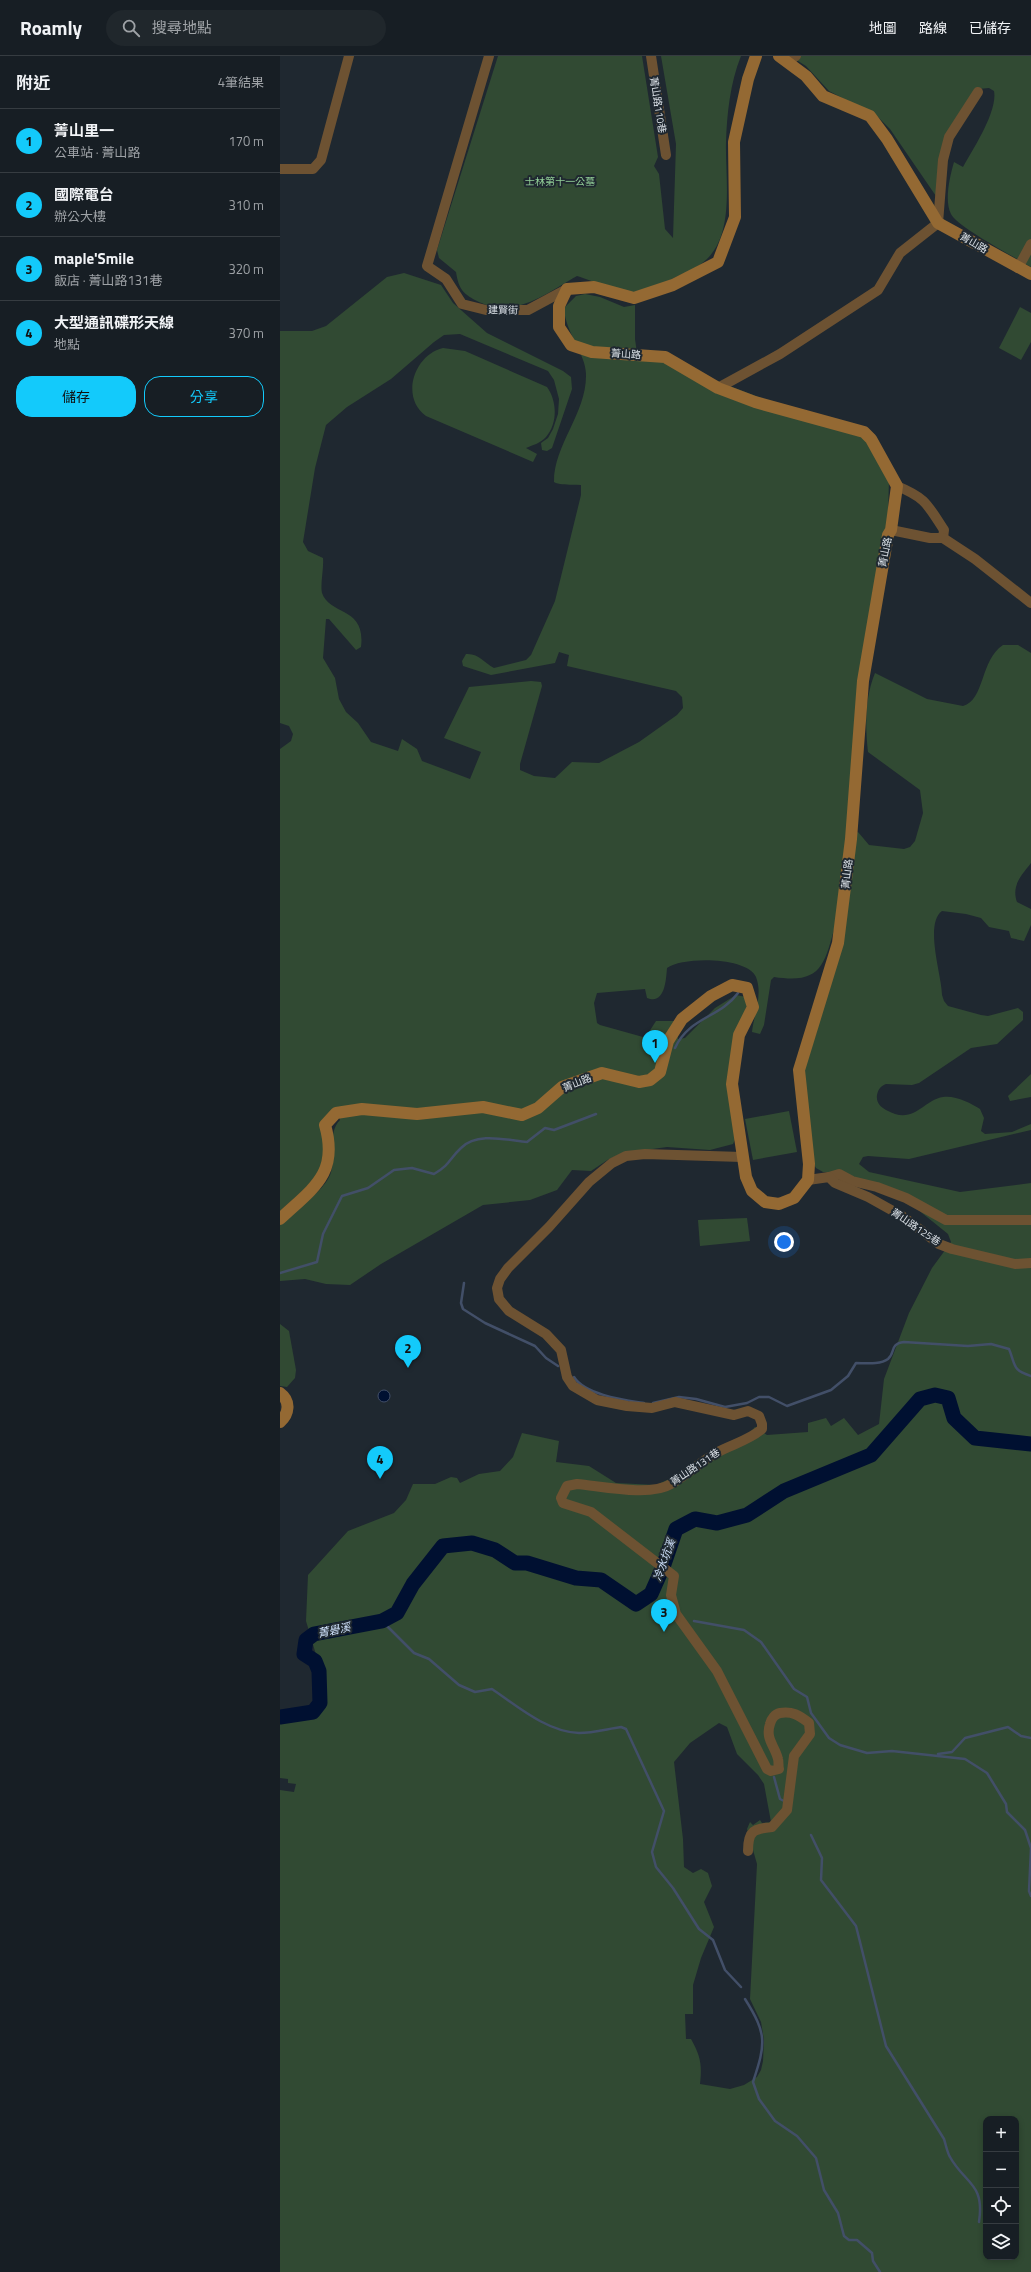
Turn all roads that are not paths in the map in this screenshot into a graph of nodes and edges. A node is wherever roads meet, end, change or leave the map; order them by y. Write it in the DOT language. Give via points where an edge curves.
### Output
graph roads {
  1 [pos="349,56"];
  2 [pos="489,56"];
  3 [pos="651,56"];
  4 [pos="756,56"];
  5 [pos="788,58"];
  6 [pos="978,92"];
  7 [pos="666,155"];
  8 [pos="280,169"];
  9 [pos="938,223"];
  10 [pos="1031,244"];
  11 [pos="1018,268"];
  12 [pos="1031,274"];
  13 [pos="567,289"];
  14 [pos="718,388"];
  15 [pos="897,486"];
  16 [pos="891,530"];
  17 [pos="942,538"];
  18 [pos="1031,603"];
  19 [pos="742,1157"];
  20 [pos="829,1177"];
  21 [pos="808,1180"];
  22 [pos="280,1219"];
  23 [pos="1031,1220"];
  24 [pos="1031,1263"];
  25 [pos="280,1393"];
  26 [pos="280,1422"];
  27 [pos="748,1851"];
  1 -- 8 [label="street" via="321,160 313,169"];
  2 -- 13 [label="street, 建賢街" via="428,266 446,279 462,304 486,310 528,310"];
  3 -- 7 [label="street, 菁山路110巷"];
  4 -- 13 [label="street" via="748,79 734,142 735,217 718,262 673,285 634,298 594,287"];
  5 -- 9 [label="street" via="823,96 870,116 887,139"];
  6 -- 9 [label="street" via="949,137 943,160"];
  9 -- 11 [label="street, 菁山路"];
  9 -- 14 [label="street" via="900,253 878,290 780,354"];
  10 -- 11 [label="street"];
  11 -- 12 [label="street, 菁山路"];
  13 -- 14 [label="street, 菁山路" via="559,306 559,327 571,345 592,352 665,357"];
  14 -- 15 [label="street, 菁山路" via="788,412 864,432 871,439"];
  15 -- 16 [label="street, 菁山路"];
  15 -- 17 [label="street" via="919,495 944,530"];
  16 -- 17 [label="street"];
  16 -- 21 [label="street, 菁山路" via="888,535 863,681 851,839 838,943 799,1070"];
  17 -- 18 [label="street" via="975,559"];
  19 -- 21 [label="street, 菁山路" via="752,1191 765,1202 779,1204 794,1198"];
  19 -- 22 [label="street, 菁山路" via="732,1084 739,1035 753,1007 747,988 732,985 711,996 682,1019 668,1041 660,1072 650,1080 639,1082 602,1073 562,1087 538,1108 522,1115 483,1107 417,1114 362,1109 336,1113 325,1125 329,1146 324,1176"];
  19 -- 27 [label="street, 菁山路131巷" via="645,1154 626,1156 612,1163 590,1182 549,1228 508,1268 497,1288 499,1299 509,1312 546,1334 561,1350 567,1377 573,1386 597,1400 652,1408 680,1403 722,1414 755,1413 761,1420 762,1429 748,1440 728,1446 670,1485 656,1489 640,1489 577,1484 567,1486 561,1498 563,1503 591,1512 674,1576 671,1595 676,1614 717,1672 767,1769 779,1769 778,1758 767,1732 771,1720 777,1714 787,1712 798,1714 809,1723 810,1734 794,1756 787,1810 772,1827 756,1829 751,1833"];
  20 -- 21 [label="street"];
  20 -- 23 [label="street" via="839,1174 852,1181 877,1187 906,1198 946,1220"];
  20 -- 24 [label="street, 菁山路125巷" via="835,1183 853,1189 902,1216 939,1244 1015,1264"];
  25 -- 26 [label="street" via="288,1406 286,1417"];
}
